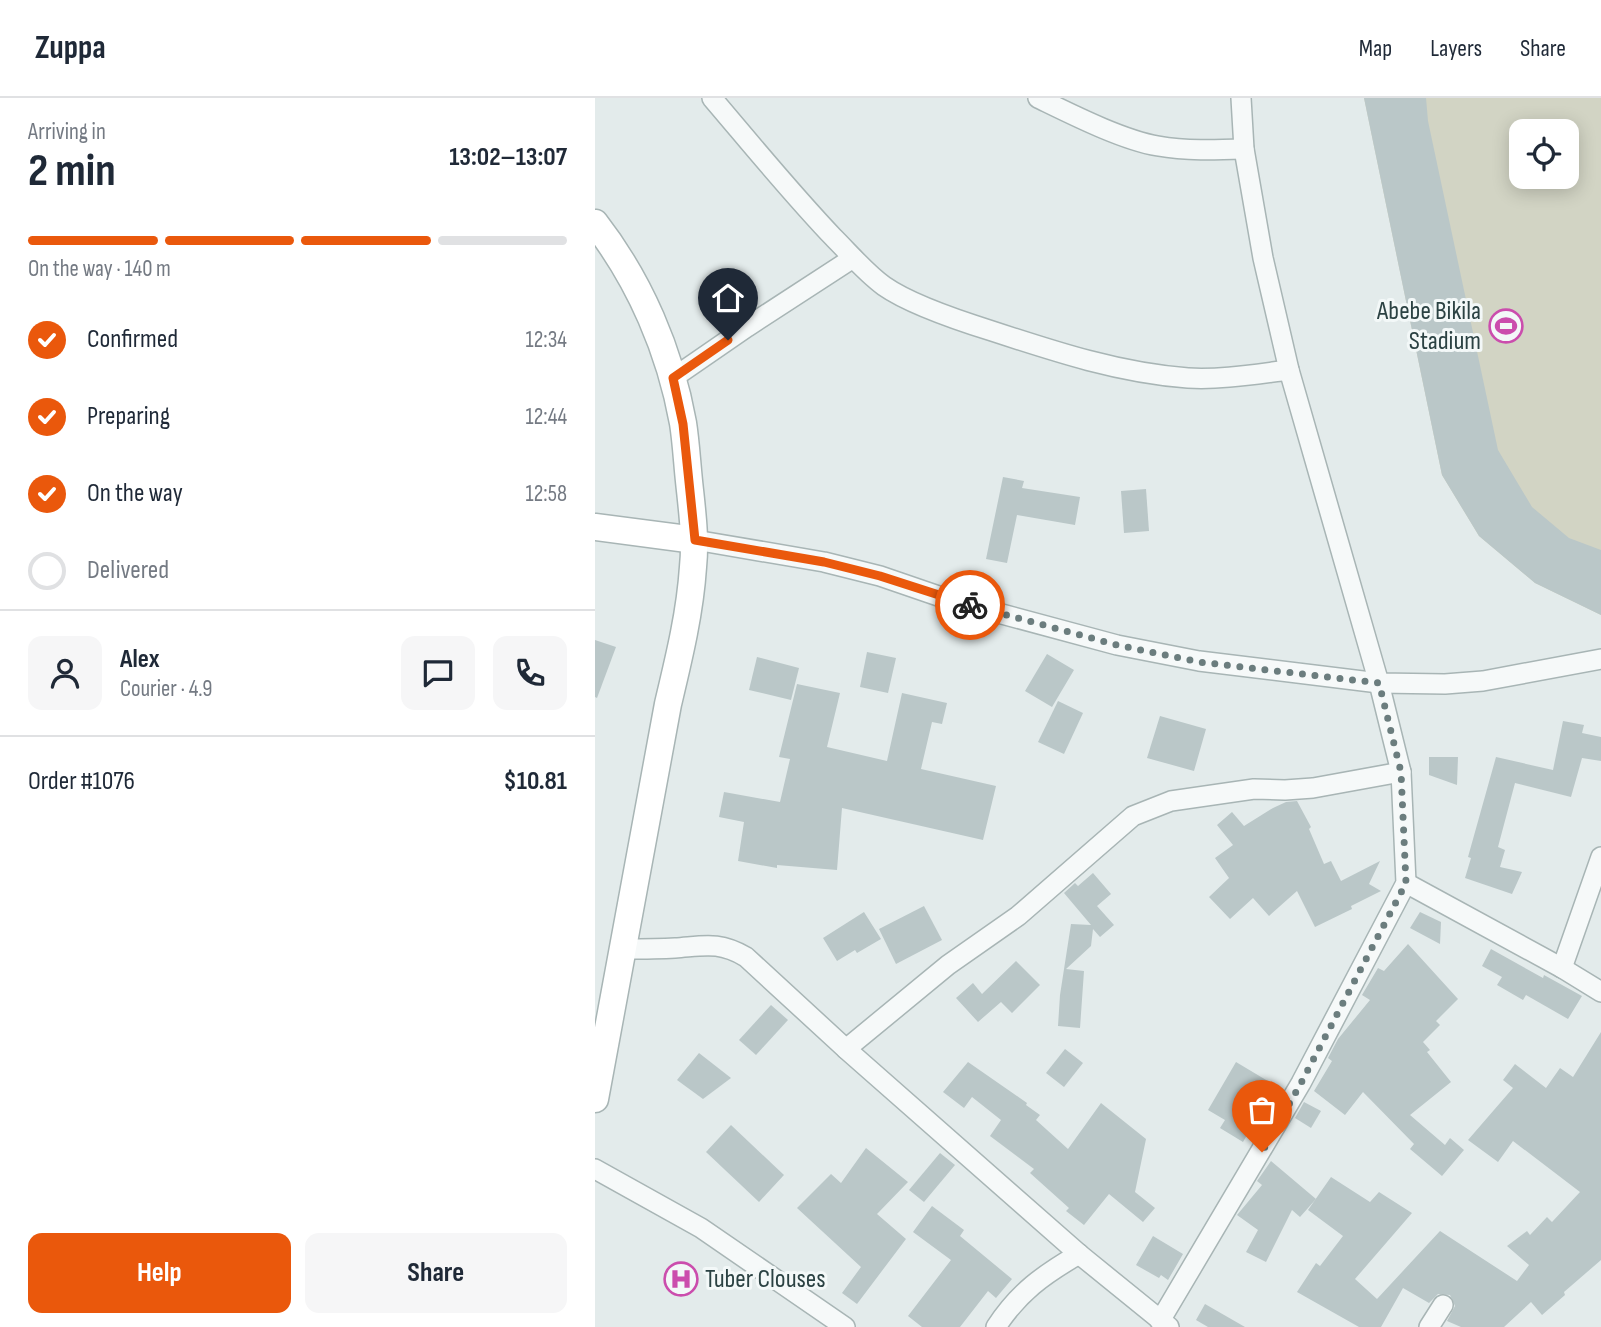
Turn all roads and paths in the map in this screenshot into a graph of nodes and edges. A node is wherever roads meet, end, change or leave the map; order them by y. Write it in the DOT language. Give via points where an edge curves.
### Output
graph roads {
  1 [pos="712,98"];
  2 [pos="1038,98"];
  3 [pos="1241,98"];
  4 [pos="1244,149"];
  5 [pos="595,223"];
  6 [pos="853,258"];
  7 [pos="1289,370"];
  8 [pos="673,378"];
  9 [pos="595,527"];
  10 [pos="695,540"];
  11 [pos="1601,659"];
  12 [pos="1379,683"];
  13 [pos="1401,772"];
  14 [pos="1601,858"];
  15 [pos="1406,883"];
  16 [pos="624,949"];
  17 [pos="1562,968"];
  18 [pos="1601,992"];
  19 [pos="846,1049"];
  20 [pos="595,1099"];
  21 [pos="595,1169"];
  22 [pos="1079,1254"];
  23 [pos="1443,1306"];
  24 [pos="1164,1324"];
  25 [pos="845,1327"];
  26 [pos="996,1327"];
  27 [pos="1429,1327"];
  1 -- 6 [label="street"];
  2 -- 4 [label="street" via="1155,145"];
  3 -- 4 [label="street"];
  4 -- 7 [label="street"];
  5 -- 8 [label="main road" via="626,270"];
  6 -- 7 [label="street" via="885,286 925,306 1067,356 1189,378"];
  6 -- 8 [label="street"];
  7 -- 12 [label="street"];
  8 -- 10 [label="main road" via="683,424"];
  9 -- 10 [label="main road"];
  10 -- 12 [label="street" via="824,562 1117,645 1199,662"];
  10 -- 16 [label="main road" via="688,610"];
  11 -- 12 [label="street" via="1483,681"];
  12 -- 13 [label="street"];
  13 -- 15 [label="street"];
  13 -- 19 [label="street" via="1313,788 1254,789 1171,801 1133,816 1018,916"];
  14 -- 17 [label="street"];
  15 -- 17 [label="street"];
  15 -- 24 [label="street" via="1301,1083"];
  16 -- 19 [label="street" via="711,944 734,950"];
  16 -- 20 [label="main road"];
  17 -- 18 [label="street"];
  19 -- 22 [label="street"];
  21 -- 25 [label="street" via="701,1228"];
  22 -- 24 [label="street"];
  22 -- 26 [label="street" via="1029,1286"];
  23 -- 27 [label="street"];
}
